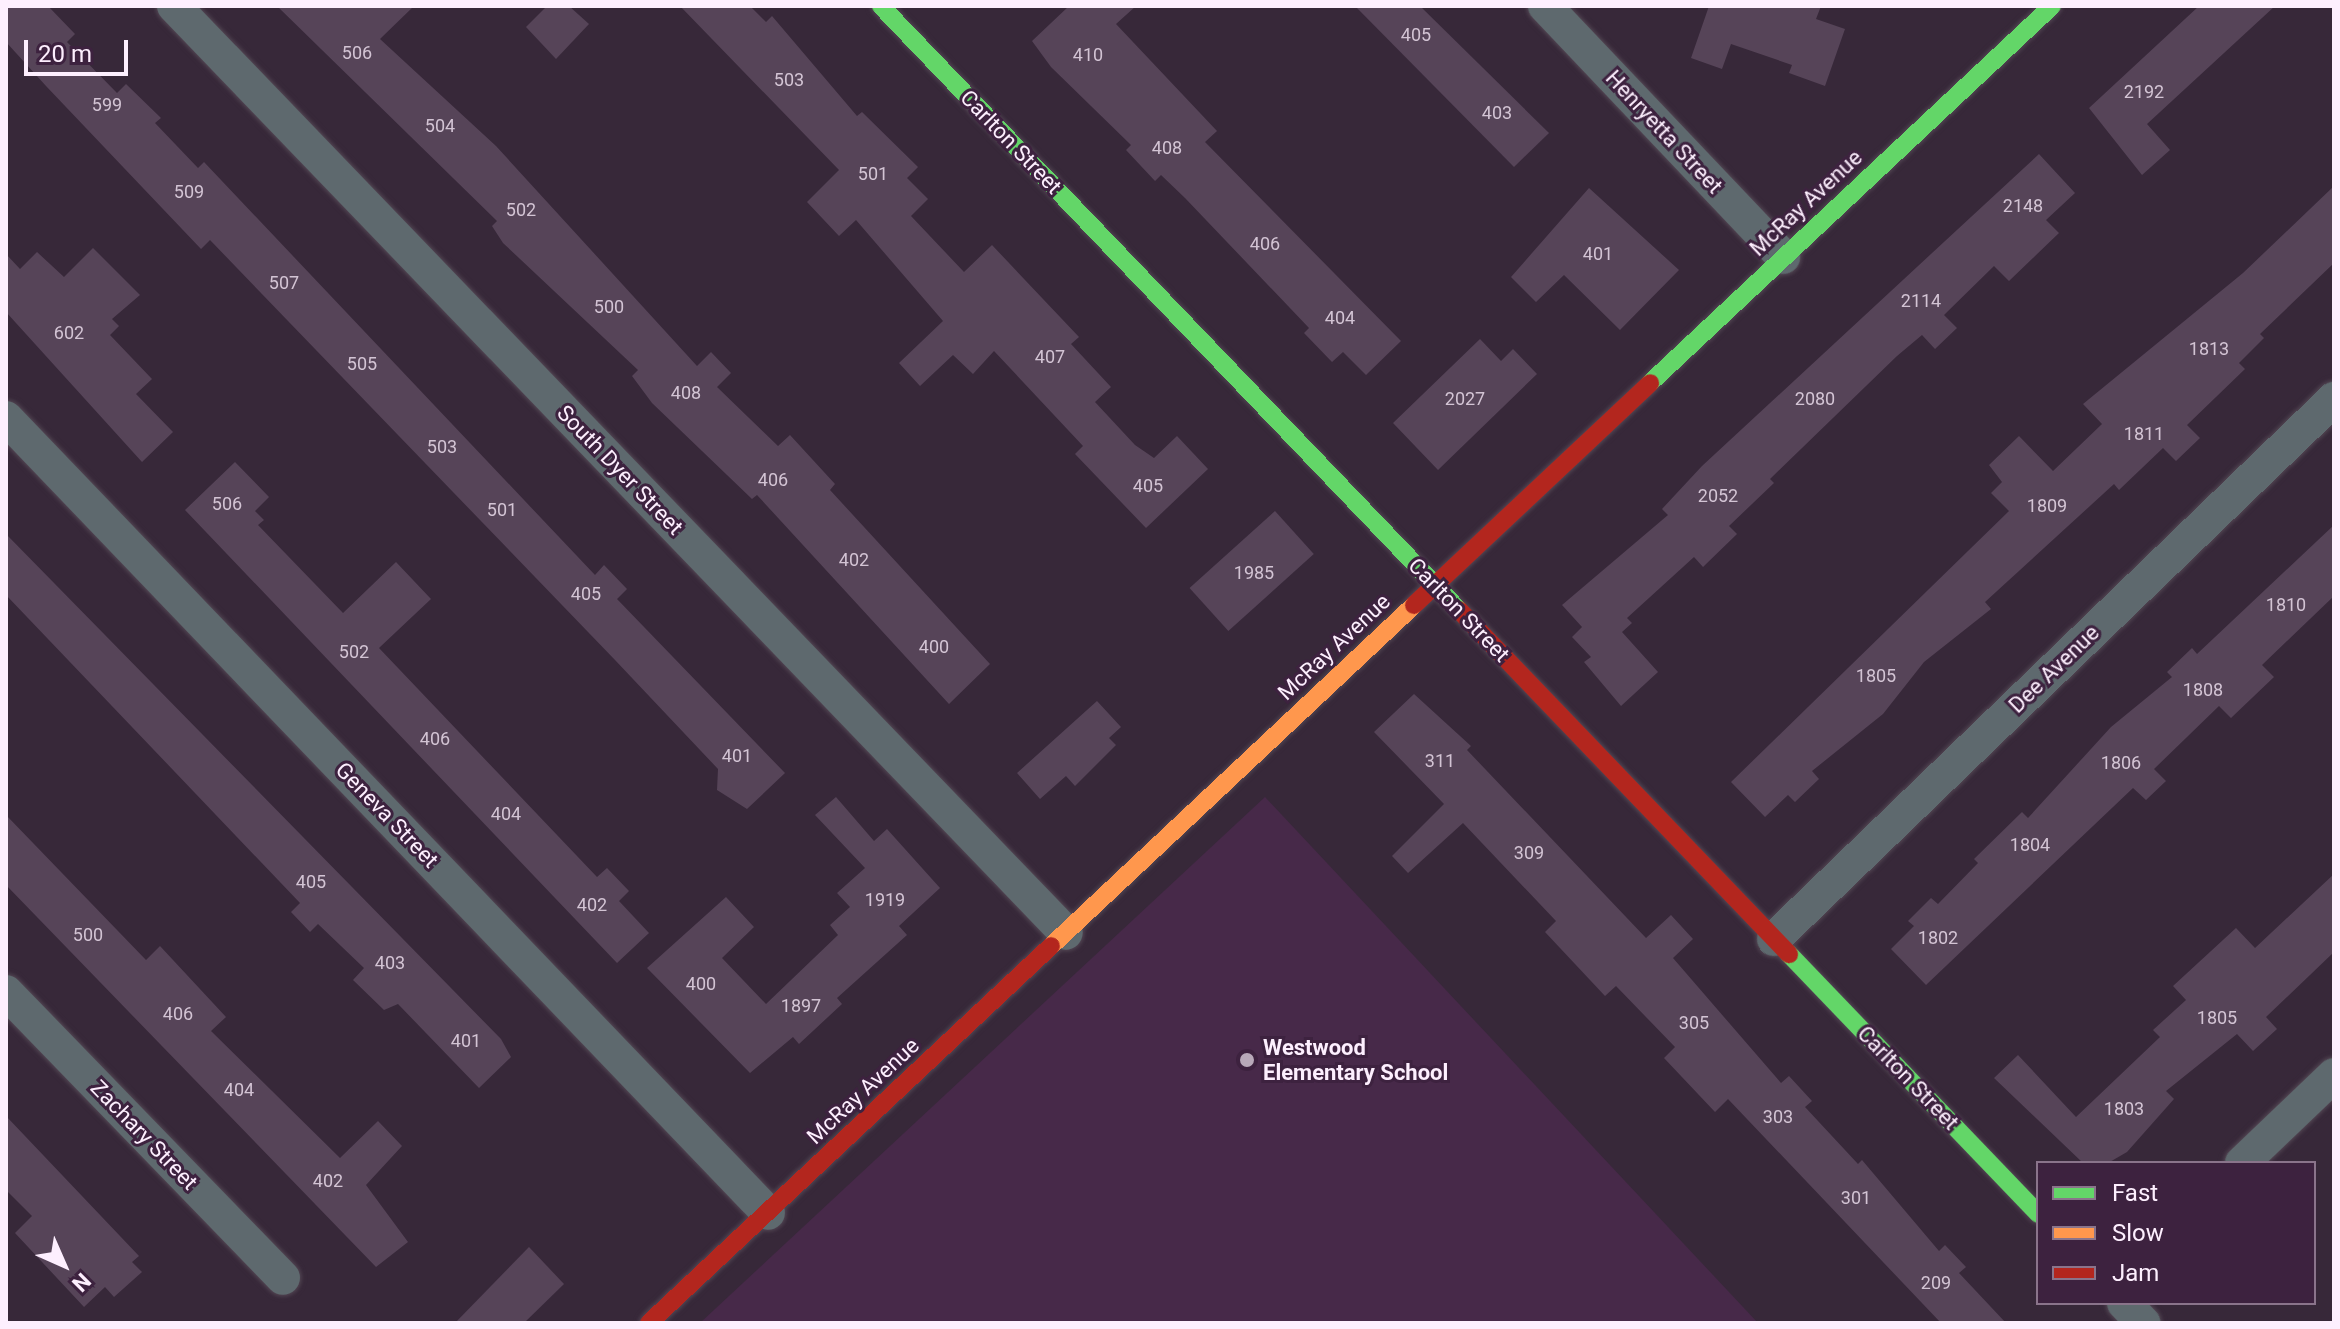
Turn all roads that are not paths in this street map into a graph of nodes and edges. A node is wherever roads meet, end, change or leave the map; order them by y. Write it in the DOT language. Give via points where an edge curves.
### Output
graph roads {
  1 [pos="174,6"];
  2 [pos="881,6"];
  3 [pos="1545,6"];
  4 [pos="2052,6"];
  5 [pos="1783,257"];
  6 [pos="2334,399"];
  7 [pos="13,440"];
  8 [pos="1435,585"];
  9 [pos="1066,933"];
  10 [pos="1774,939"];
  11 [pos="6,992"];
  12 [pos="2334,1075"];
  13 [pos="2244,1161"];
  14 [pos="2036,1212"];
  15 [pos="768,1213"];
  16 [pos="283,1278"];
  17 [pos="2126,1305"];
  18 [pos="649,1323"];
  19 [pos="2143,1323"];
  1 -- 9 [label="street, South Dyer Street"];
  2 -- 8 [label="street, Carlton Street"];
  3 -- 5 [label="street, Henryetta Street"];
  4 -- 5 [label="street, McRay Avenue"];
  5 -- 8 [label="street, McRay Avenue"];
  6 -- 10 [label="street, Dee Avenue"];
  7 -- 15 [label="street, Geneva Street"];
  8 -- 9 [label="street, McRay Avenue"];
  8 -- 10 [label="street, Carlton Street"];
  9 -- 15 [label="street, McRay Avenue"];
  10 -- 14 [label="street, Carlton Street"];
  11 -- 16 [label="street, Zachary Street"];
  12 -- 13 [label="street"];
  15 -- 18 [label="street, McRay Avenue"];
  17 -- 19 [label="street"];
}
